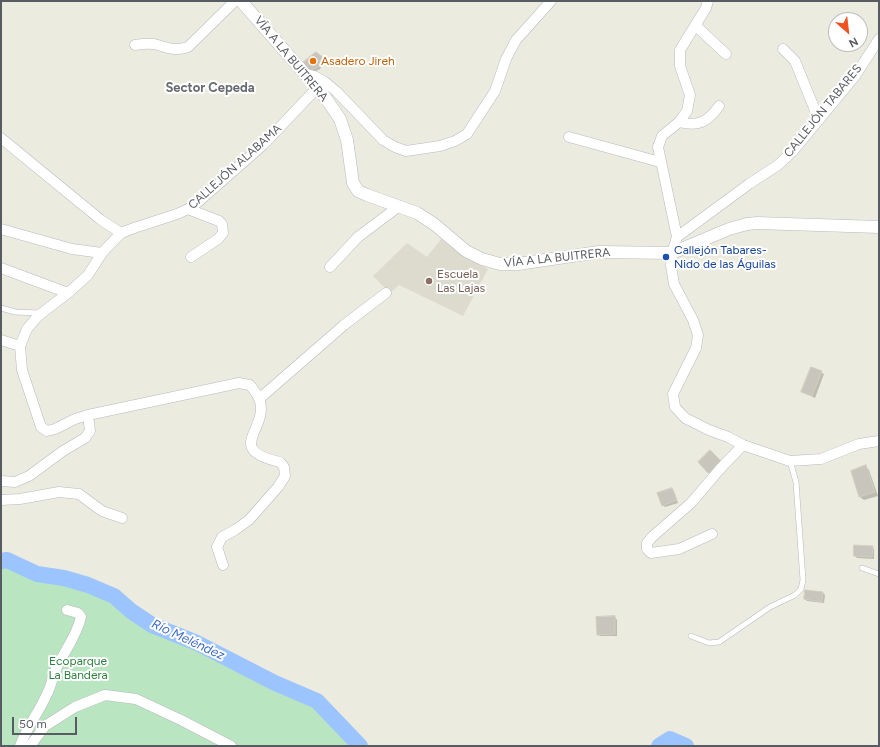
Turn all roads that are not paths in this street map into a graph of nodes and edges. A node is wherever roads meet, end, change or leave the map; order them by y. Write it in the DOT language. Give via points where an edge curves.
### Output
graph roads {
  1 [pos="235,1"];
  2 [pos="242,1"];
  3 [pos="551,1"];
  4 [pos="708,1"];
  5 [pos="696,26"];
  6 [pos="879,39"];
  7 [pos="135,45"];
  8 [pos="783,49"];
  9 [pos="726,54"];
  10 [pos="305,74"];
  11 [pos="318,87"];
  12 [pos="719,106"];
  13 [pos="819,120"];
  14 [pos="679,122"];
  15 [pos="569,137"];
  16 [pos="1,138"];
  17 [pos="660,162"];
  18 [pos="398,206"];
  19 [pos="188,209"];
  20 [pos="878,226"];
  21 [pos="1,229"];
  22 [pos="121,233"];
  23 [pos="677,237"];
  24 [pos="102,253"];
  25 [pos="672,253"];
  26 [pos="191,257"];
  27 [pos="330,267"];
  28 [pos="1,268"];
  29 [pos="386,293"];
  30 [pos="68,294"];
  31 [pos="1,308"];
  32 [pos="42,313"];
  33 [pos="1,340"];
  34 [pos="20,346"];
  35 [pos="259,399"];
  36 [pos="88,415"];
  37 [pos="879,440"];
  38 [pos="743,445"];
  39 [pos="790,461"];
  40 [pos="1,481"];
  41 [pos="1,500"];
  42 [pos="122,518"];
  43 [pos="712,534"];
  44 [pos="223,565"];
  45 [pos="862,568"];
  46 [pos="879,574"];
  47 [pos="67,610"];
  48 [pos="691,636"];
  49 [pos="20,746"];
  50 [pos="30,746"];
  51 [pos="231,746"];
  1 -- 7 [label="street" via="188,47 180,50 146,43"];
  2 -- 10 [label="street, VÍA A LA BUITRERA"];
  3 -- 10 [label="street" via="516,40 506,59 496,91 467,134 440,146 406,151 395,147 383,140 325,82"];
  4 -- 5 [label="street"];
  5 -- 9 [label="street"];
  5 -- 14 [label="street" via="680,50 680,66 690,95 687,111"];
  6 -- 13 [label="street, CALLEJÓN TABARES" via="855,76"];
  8 -- 13 [label="street" via="795,61"];
  10 -- 11 [label="street, VÍA A LA BUITRERA"];
  11 -- 18 [label="street, VÍA A LA BUITRERA" via="340,120 347,140 353,183 358,191"];
  11 -- 19 [label="street, CALLEJÓN ALABAMA" via="264,144"];
  12 -- 14 [label="street" via="710,118 703,122 695,125"];
  13 -- 23 [label="street, CALLEJÓN TABARES" via="778,165 742,188"];
  14 -- 17 [label="street" via="662,136 658,147"];
  15 -- 17 [label="street"];
  16 -- 22 [label="street" via="100,220"];
  17 -- 23 [label="street"];
  18 -- 25 [label="street, VÍA A LA BUITRERA" via="417,213 434,224 466,251 500,264 518,264 599,252"];
  18 -- 27 [label="street" via="358,237"];
  19 -- 22 [label="street, CALLEJÓN ALABAMA"];
  19 -- 26 [label="street" via="222,224 223,233"];
  20 -- 25 [label="street, VÍA A LA BUITRERA" via="747,224"];
  21 -- 24 [label="street" via="72,249"];
  22 -- 24 [label="street, CALLEJÓN ALABAMA"];
  23 -- 25 [label="street"];
  24 -- 30 [label="street, CALLEJÓN ALABAMA" via="88,275"];
  25 -- 38 [label="street" via="674,284 698,335 696,348 674,394 675,406 685,418"];
  28 -- 30 [label="street"];
  29 -- 35 [label="street" via="344,325"];
  30 -- 32 [label="street, CALLEJÓN ALABAMA"];
  31 -- 32 [label="lane" via="15,312"];
  32 -- 34 [label="street, CALLEJÓN ALABAMA" via="27,329"];
  33 -- 34 [label="street"];
  34 -- 36 [label="street, CALLEJÓN ALABAMA" via="22,370 41,427 47,431 55,429"];
  35 -- 36 [label="street" via="250,386 239,383"];
  35 -- 44 [label="street" via="259,422 251,438 252,447 265,458 280,462 284,467 285,476 249,520 222,537 217,547"];
  36 -- 40 [label="street" via="90,431 86,438 29,476 15,482"];
  37 -- 39 [label="street" via="859,444 821,459"];
  38 -- 39 [label="street"];
  38 -- 43 [label="street" via="691,503 652,537 647,543 647,549 651,553 679,549"];
  39 -- 48 [label="lane" via="796,482 803,580 801,589 719,642 709,643"];
  41 -- 42 [label="street" via="59,492 79,494 102,512"];
  45 -- 46 [label="lane"];
  47 -- 49 [label="street" via="78,614 81,617 80,621"];
  50 -- 51 [label="street" via="45,726 75,707 105,695 136,699"];
}
